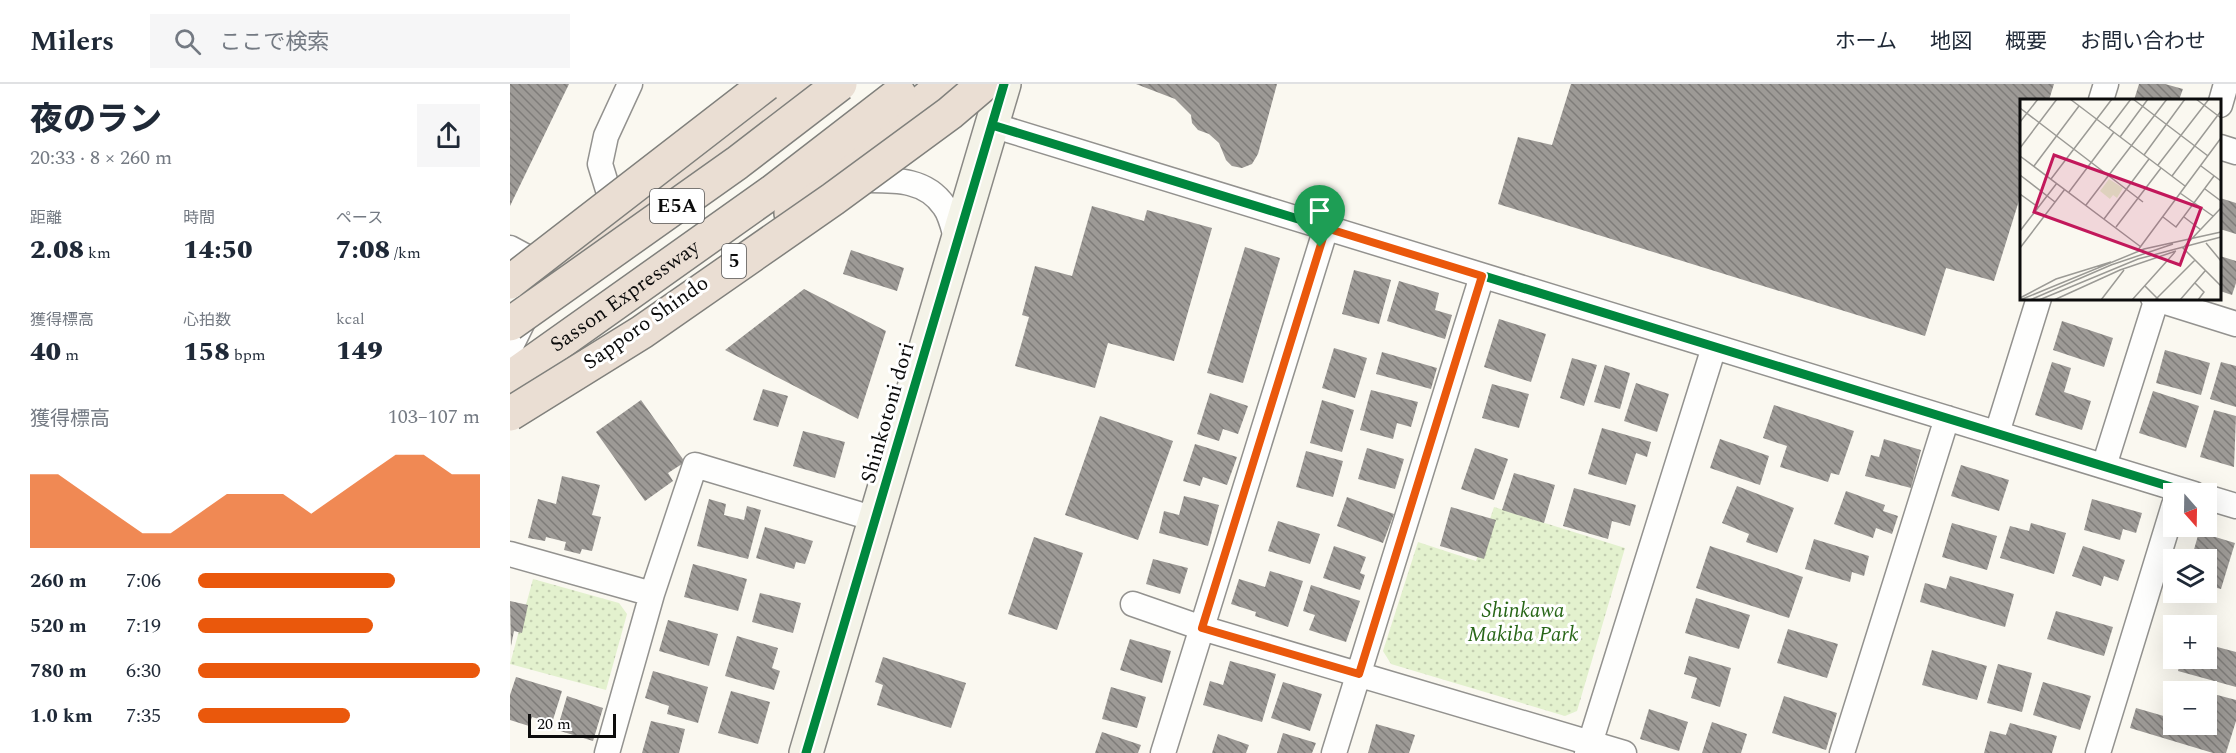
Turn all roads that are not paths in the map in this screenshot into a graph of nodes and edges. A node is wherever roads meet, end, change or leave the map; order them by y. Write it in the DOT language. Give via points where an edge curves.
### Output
graph roads {
  1 [pos="630,84"];
  2 [pos="766,84"];
  3 [pos="807,84"];
  4 [pos="840,84"];
  5 [pos="913,84"];
  6 [pos="944,84"];
  7 [pos="984,84"];
  8 [pos="1004,84"];
  9 [pos="2106,84"];
  10 [pos="2226,84"];
  11 [pos="2101,99"];
  12 [pos="2221,102"];
  13 [pos="992,125"];
  14 [pos="2221,147"];
  15 [pos="2236,152"];
  16 [pos="832,179"];
  17 [pos="618,221"];
  18 [pos="1326,228"];
  19 [pos="957,241"];
  20 [pos="510,248"];
  21 [pos="549,269"];
  22 [pos="1482,276"];
  23 [pos="510,282"];
  24 [pos="510,295"];
  25 [pos="2038,300"];
  26 [pos="2155,300"];
  27 [pos="2158,300"];
  28 [pos="510,324"];
  29 [pos="2236,324"];
  30 [pos="1714,346"];
  31 [pos="510,348"];
  32 [pos="510,378"];
  33 [pos="510,416"];
  34 [pos="1947,418"];
  35 [pos="1997,433"];
  36 [pos="2104,466"];
  37 [pos="2163,488"];
  38 [pos="2217,500"];
  39 [pos="2236,506"];
  40 [pos="875,519"];
  41 [pos="2167,537"];
  42 [pos="510,554"];
  43 [pos="652,594"];
  44 [pos="1133,604"];
  45 [pos="1202,628"];
  46 [pos="1359,674"];
  47 [pos="1589,748"];
  48 [pos="607,753"];
  49 [pos="806,753"];
  50 [pos="1163,753"];
  51 [pos="1334,753"];
  52 [pos="1624,753"];
  53 [pos="1842,753"];
  54 [pos="2098,753"];
  1 -- 17 [label="street" via="606,136 600,164"];
  2 -- 23 [label="highway, bridge"];
  3 -- 17 [label="highway"];
  4 -- 28 [label="highway, Sasson Expressway / E5A, bridge" via="737,163"];
  5 -- 32 [label="highway, Sasson Expressway / E5A" via="772,192"];
  6 -- 16 [label="highway, Sapporo Shindo / 5"];
  7 -- 33 [label="highway, bridge" via="833,199 642,333"];
  8 -- 13 [label="street, Shinkotoni dori"];
  9 -- 11 [label="street"];
  10 -- 12 [label="street"];
  13 -- 18 [label="street"];
  13 -- 19 [label="street, Shinkotoni dori"];
  14 -- 15 [label="street"];
  16 -- 19 [label="street" via="922,185 945,206"];
  16 -- 33 [label="highway, Sapporo Shindo / 5" via="726,268"];
  17 -- 21 [label="highway"];
  18 -- 22 [label="street"];
  18 -- 45 [label="street"];
  19 -- 40 [label="street, Shinkotoni dori"];
  20 -- 21 [label="street"];
  21 -- 24 [label="highway"];
  21 -- 31 [label="street"];
  22 -- 30 [label="street"];
  22 -- 46 [label="street"];
  25 -- 35 [label="street"];
  26 -- 36 [label="street"];
  27 -- 29 [label="street"];
  30 -- 34 [label="street"];
  30 -- 47 [label="street"];
  34 -- 35 [label="street"];
  34 -- 53 [label="street"];
  35 -- 36 [label="street"];
  36 -- 37 [label="street"];
  38 -- 39 [label="street"];
  40 -- 43 [label="street" via="694,465"];
  40 -- 49 [label="street, Shinkotoni dori"];
  41 -- 54 [label="street"];
  42 -- 43 [label="street"];
  43 -- 48 [label="street"];
  44 -- 45 [label="street"];
  45 -- 46 [label="street"];
  45 -- 50 [label="street"];
  46 -- 47 [label="street"];
  46 -- 51 [label="street"];
  47 -- 52 [label="street"];
}
